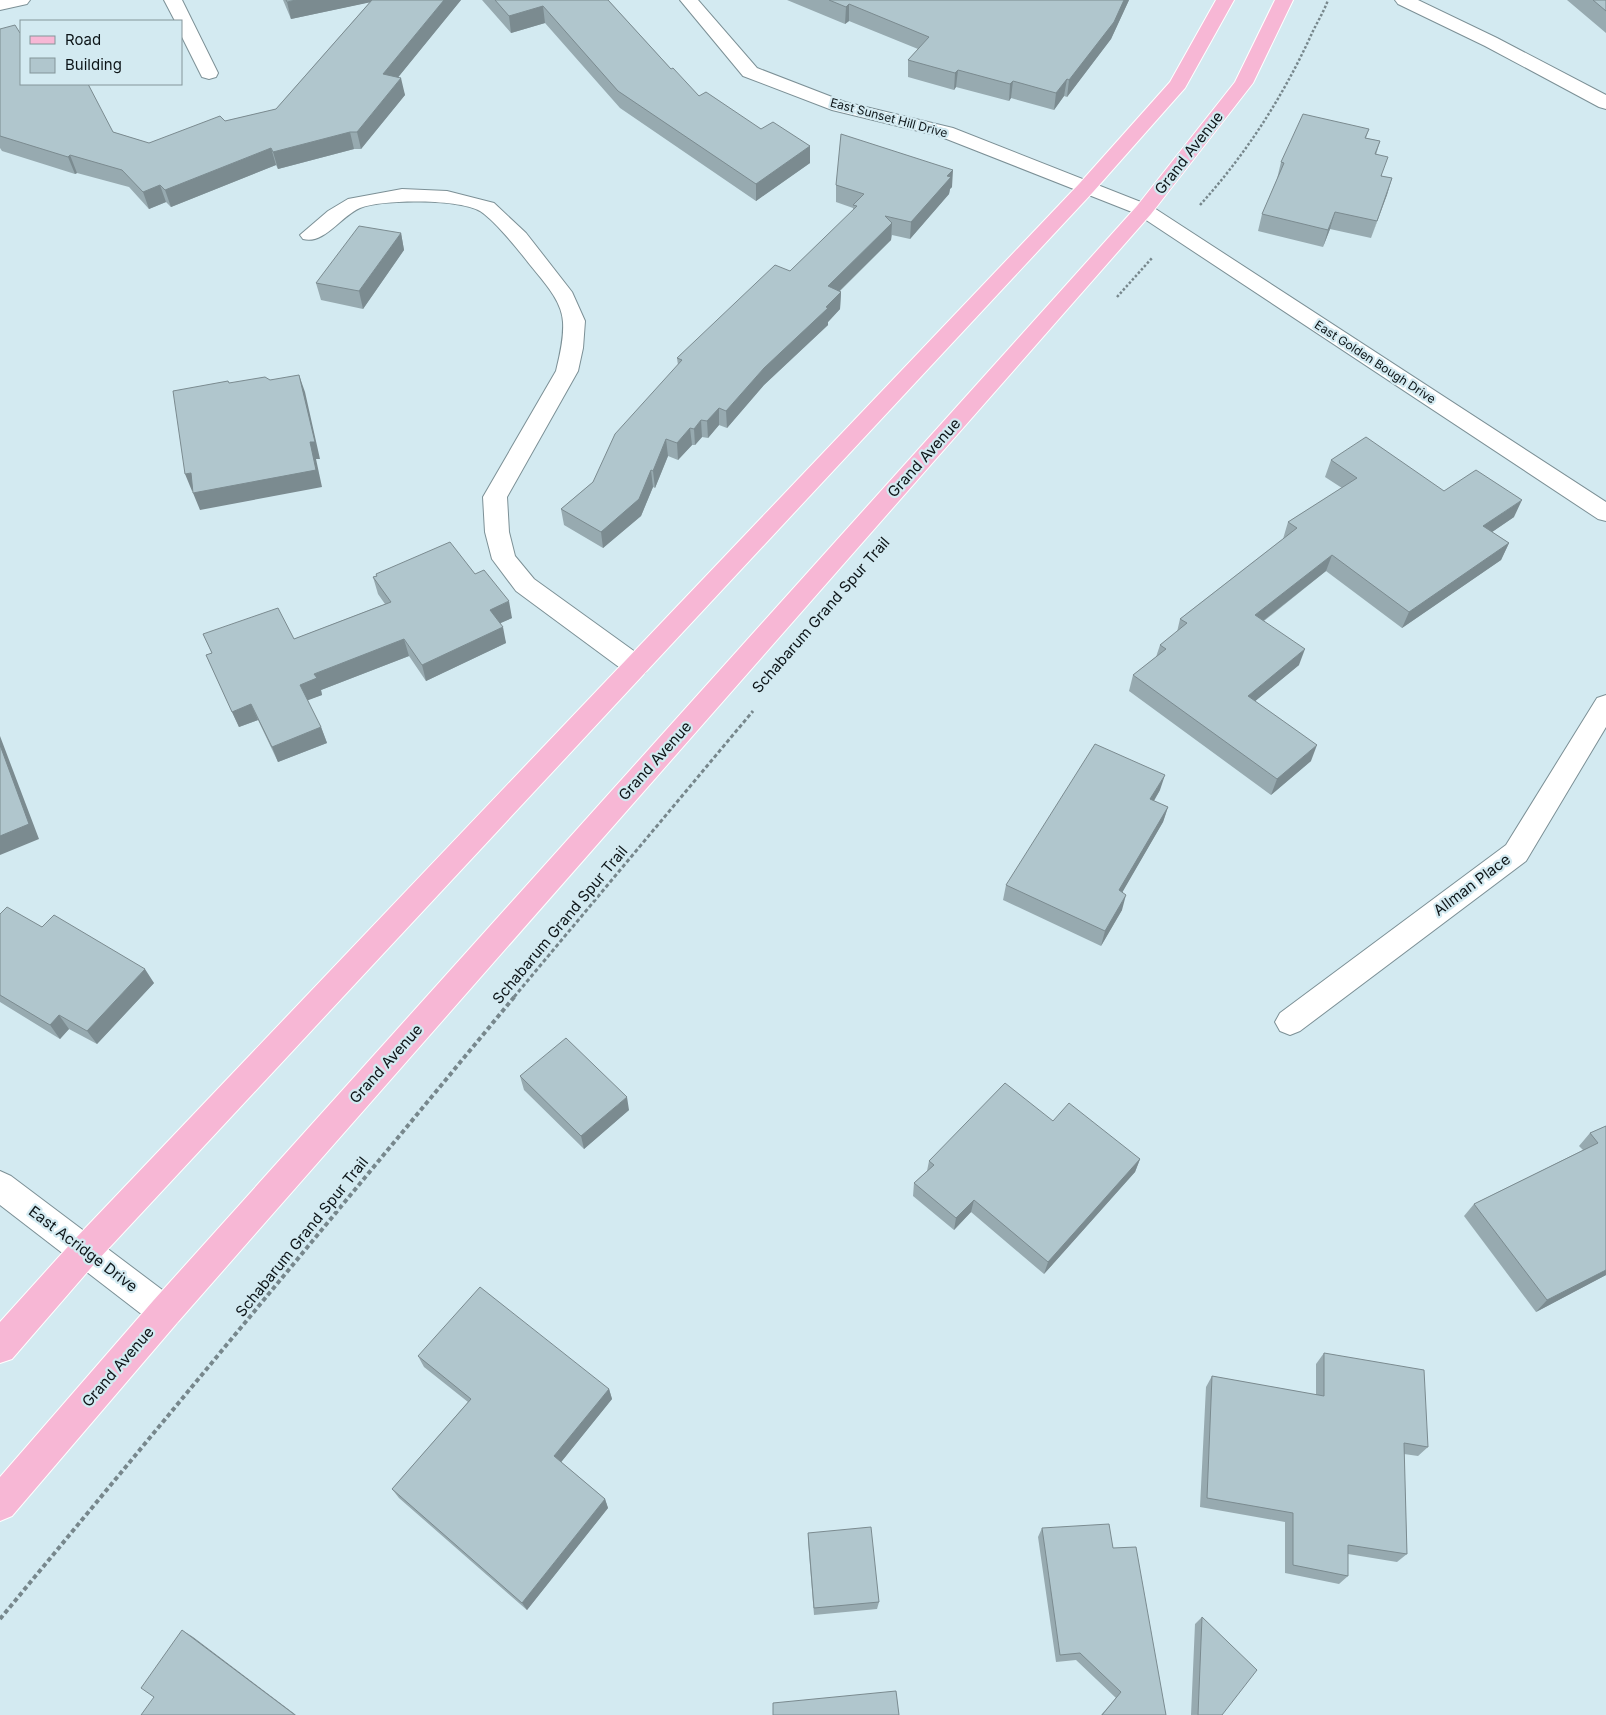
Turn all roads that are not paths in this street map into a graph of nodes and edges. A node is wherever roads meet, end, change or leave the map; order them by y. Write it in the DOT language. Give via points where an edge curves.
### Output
graph roads {
  1 [pos="21,0"];
  2 [pos="173,0"];
  3 [pos="689,0"];
  4 [pos="1225,0"];
  5 [pos="1284,0"];
  6 [pos="1404,0"];
  7 [pos="0,5"];
  8 [pos="209,73"];
  9 [pos="1606,103"];
  10 [pos="1086,188"];
  11 [pos="1144,210"];
  12 [pos="310,235"];
  13 [pos="1606,513"];
  14 [pos="636,666"];
  15 [pos="1606,705"];
  16 [pos="1290,1022"];
  17 [pos="0,1186"];
  18 [pos="86,1252"];
  19 [pos="165,1312"];
  20 [pos="0,1347"];
  21 [pos="0,1504"];
  1 -- 7 [label="street"];
  2 -- 8 [label="street"];
  3 -- 10 [label="street, East Sunset Hill Drive" via="750,72 839,106 946,132"];
  4 -- 10 [label="main road" via="1178,84"];
  5 -- 11 [label="main road, Grand Avenue" via="1244,83"];
  6 -- 9 [label="street"];
  10 -- 11 [label="street, East Sunset Hill Drive"];
  10 -- 14 [label="main road"];
  11 -- 13 [label="street, East Golden Bough Drive"];
  11 -- 19 [label="main road, Grand Avenue"];
  12 -- 14 [label="street" via="356,203 402,195 447,197 487,207 520,237 565,298 574,321 566,370 496,497 497,532 504,559 525,585"];
  14 -- 18 [label="main road"];
  15 -- 16 [label="street, Allman Place" via="1516,853"];
  17 -- 18 [label="street, East Acridge Drive"];
  18 -- 19 [label="street, East Acridge Drive"];
  18 -- 20 [label="main road"];
  19 -- 21 [label="main road, Grand Avenue"];
}
